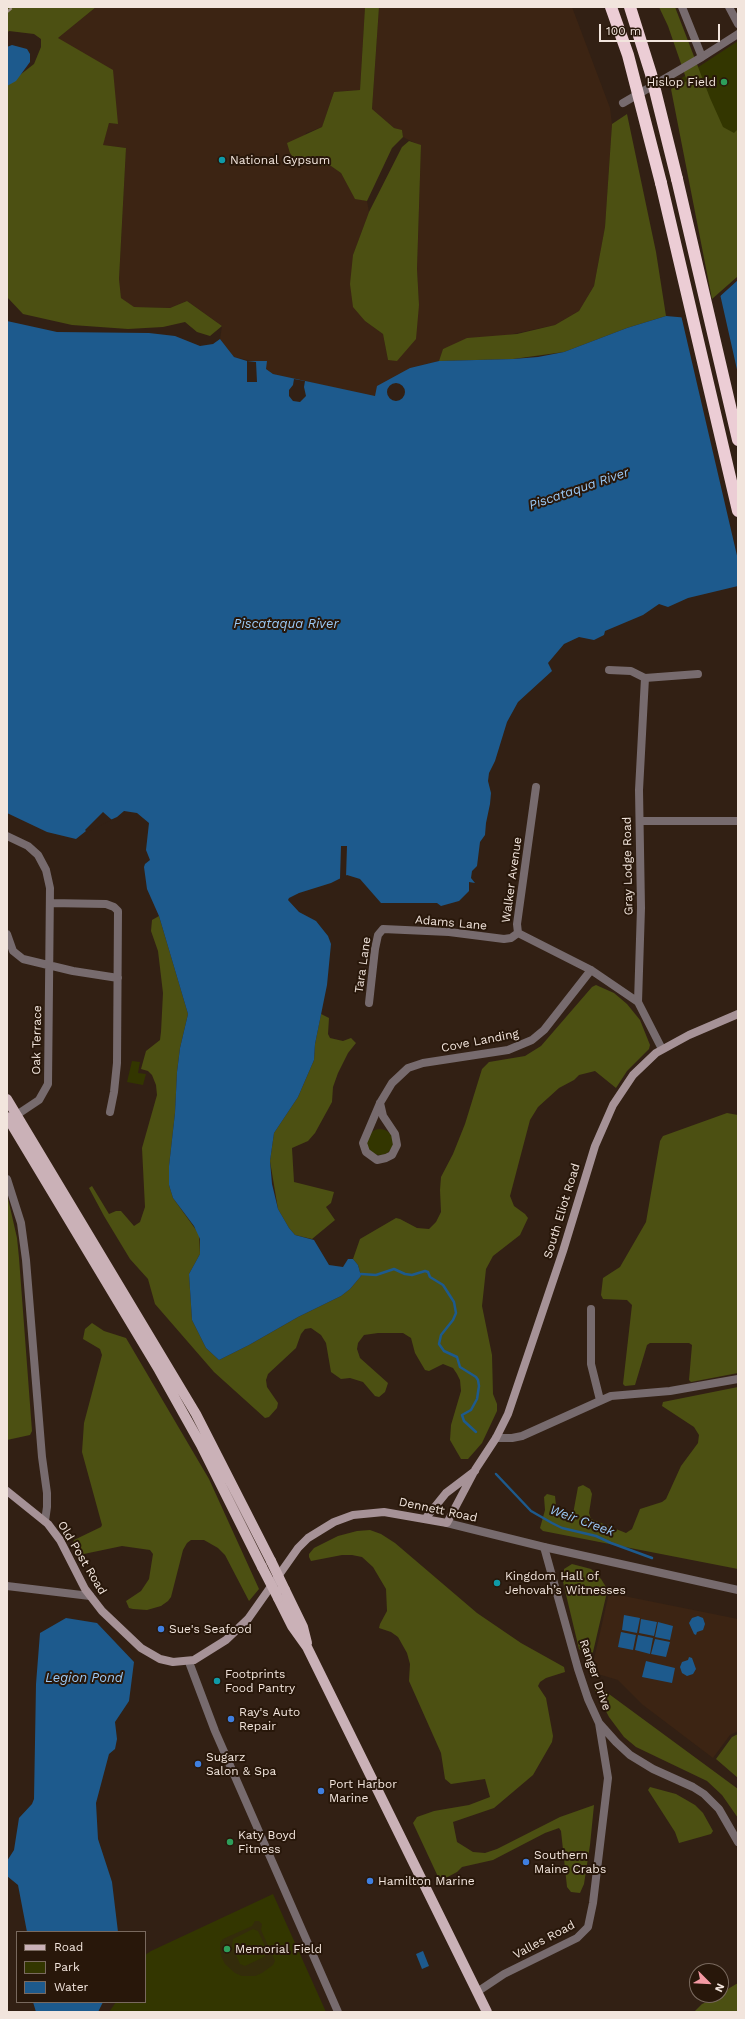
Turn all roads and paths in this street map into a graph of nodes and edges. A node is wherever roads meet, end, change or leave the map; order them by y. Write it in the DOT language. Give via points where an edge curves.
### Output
graph roads {
  1 [pos="611,7"];
  2 [pos="630,7"];
  3 [pos="682,7"];
  4 [pos="730,7"];
  5 [pos="738,24"];
  6 [pos="738,34"];
  7 [pos="702,57"];
  8 [pos="622,103"];
  9 [pos="738,440"];
  10 [pos="738,511"];
  11 [pos="608,670"];
  12 [pos="698,674"];
  13 [pos="645,678"];
  14 [pos="536,787"];
  15 [pos="640,821"];
  16 [pos="738,821"];
  17 [pos="7,836"];
  18 [pos="50,903"];
  19 [pos="381,931"];
  20 [pos="518,933"];
  21 [pos="7,934"];
  22 [pos="50,966"];
  23 [pos="591,970"];
  24 [pos="118,978"];
  25 [pos="638,1002"];
  26 [pos="369,1003"];
  27 [pos="738,1014"];
  28 [pos="662,1049"];
  29 [pos="7,1099"];
  30 [pos="380,1103"];
  31 [pos="110,1112"];
  32 [pos="11,1117"];
  33 [pos="7,1179"];
  34 [pos="591,1310"];
  35 [pos="738,1379"];
  36 [pos="600,1400"];
  37 [pos="496,1438"];
  38 [pos="475,1470"];
  39 [pos="7,1491"];
  40 [pos="425,1519"];
  41 [pos="45,1521"];
  42 [pos="447,1523"];
  43 [pos="544,1547"];
  44 [pos="7,1586"];
  45 [pos="738,1590"];
  46 [pos="90,1596"];
  47 [pos="189,1662"];
  48 [pos="599,1722"];
  49 [pos="738,1842"];
  50 [pos="477,1992"];
  51 [pos="338,2012"];
  52 [pos="487,2012"];
  1 -- 10 [label="highway, bridge" via="628,55 661,183"];
  2 -- 9 [label="highway, bridge" via="651,74"];
  3 -- 7 [label="street"];
  4 -- 5 [label="street"];
  6 -- 7 [label="street"];
  7 -- 8 [label="street"];
  11 -- 13 [label="street" via="631,671"];
  12 -- 13 [label="street"];
  13 -- 15 [label="street, Gray Lodge Road" via="639,783"];
  14 -- 20 [label="street, Walker Avenue" via="517,924"];
  15 -- 16 [label="street"];
  15 -- 25 [label="street, Gray Lodge Road"];
  17 -- 18 [label="street, Oak Terrace" via="28,846 43,862 49,880"];
  18 -- 22 [label="street, Oak Terrace"];
  18 -- 24 [label="street" via="97,903 116,909 119,920"];
  19 -- 20 [label="street, Adams Lane" via="386,928 449,932 504,939"];
  19 -- 26 [label="street, Tara Lane" via="375,949"];
  20 -- 23 [label="street, Walker Avenue"];
  21 -- 22 [label="street" via="17,956"];
  22 -- 24 [label="street"];
  22 -- 32 [label="street, Oak Terrace" via="48,1084 39,1100"];
  23 -- 25 [label="street, Walker Avenue"];
  23 -- 30 [label="street, Cove Landing" via="544,1030 532,1040 508,1050 423,1063 408,1068 392,1083"];
  24 -- 31 [label="street" via="116,1068"];
  25 -- 28 [label="street, Gray Lodge Road"];
  27 -- 28 [label="main road, South Eliot Road"];
  28 -- 37 [label="main road, South Eliot Road" via="644,1063 622,1090 600,1133 522,1375"];
  29 -- 32 [label="main road"];
  30 -- 30 [label="street, Cove Landing" via="363,1143 366,1152 377,1160 392,1155 397,1145 395,1134 383,1116"];
  32 -- 50 [label="main road, bridge" via="196,1414 282,1594 303,1627 307,1647"];
  33 -- 41 [label="street, Old Post Road" via="21,1223 26,1260 47,1493"];
  34 -- 36 [label="street" via="591,1359"];
  35 -- 36 [label="street" via="670,1391 622,1394"];
  36 -- 37 [label="street" via="522,1436"];
  37 -- 38 [label="main road, South Eliot Road"];
  38 -- 40 [label="main road" via="446,1493"];
  38 -- 42 [label="main road"];
  39 -- 41 [label="main road"];
  40 -- 42 [label="main road, Dennett Road"];
  40 -- 47 [label="main road, Dennett Road" via="384,1512 366,1513 353,1515 320,1530 298,1548 248,1618 222,1644"];
  41 -- 46 [label="main road, Old Post Road" via="60,1540"];
  42 -- 43 [label="street, Dennett Road"];
  43 -- 45 [label="street, Dennett Road"];
  43 -- 48 [label="street, Ranger Drive" via="578,1669"];
  44 -- 46 [label="street"];
  46 -- 47 [label="main road, Old Post Road" via="122,1630 150,1654 168,1661"];
  47 -- 51 [label="street" via="218,1737"];
  48 -- 49 [label="street, Ranger Drive" via="630,1755 704,1794 719,1809"];
  48 -- 50 [label="street, Valles Road" via="608,1778 588,1927 577,1938 504,1974"];
  50 -- 52 [label="main road"];
}
